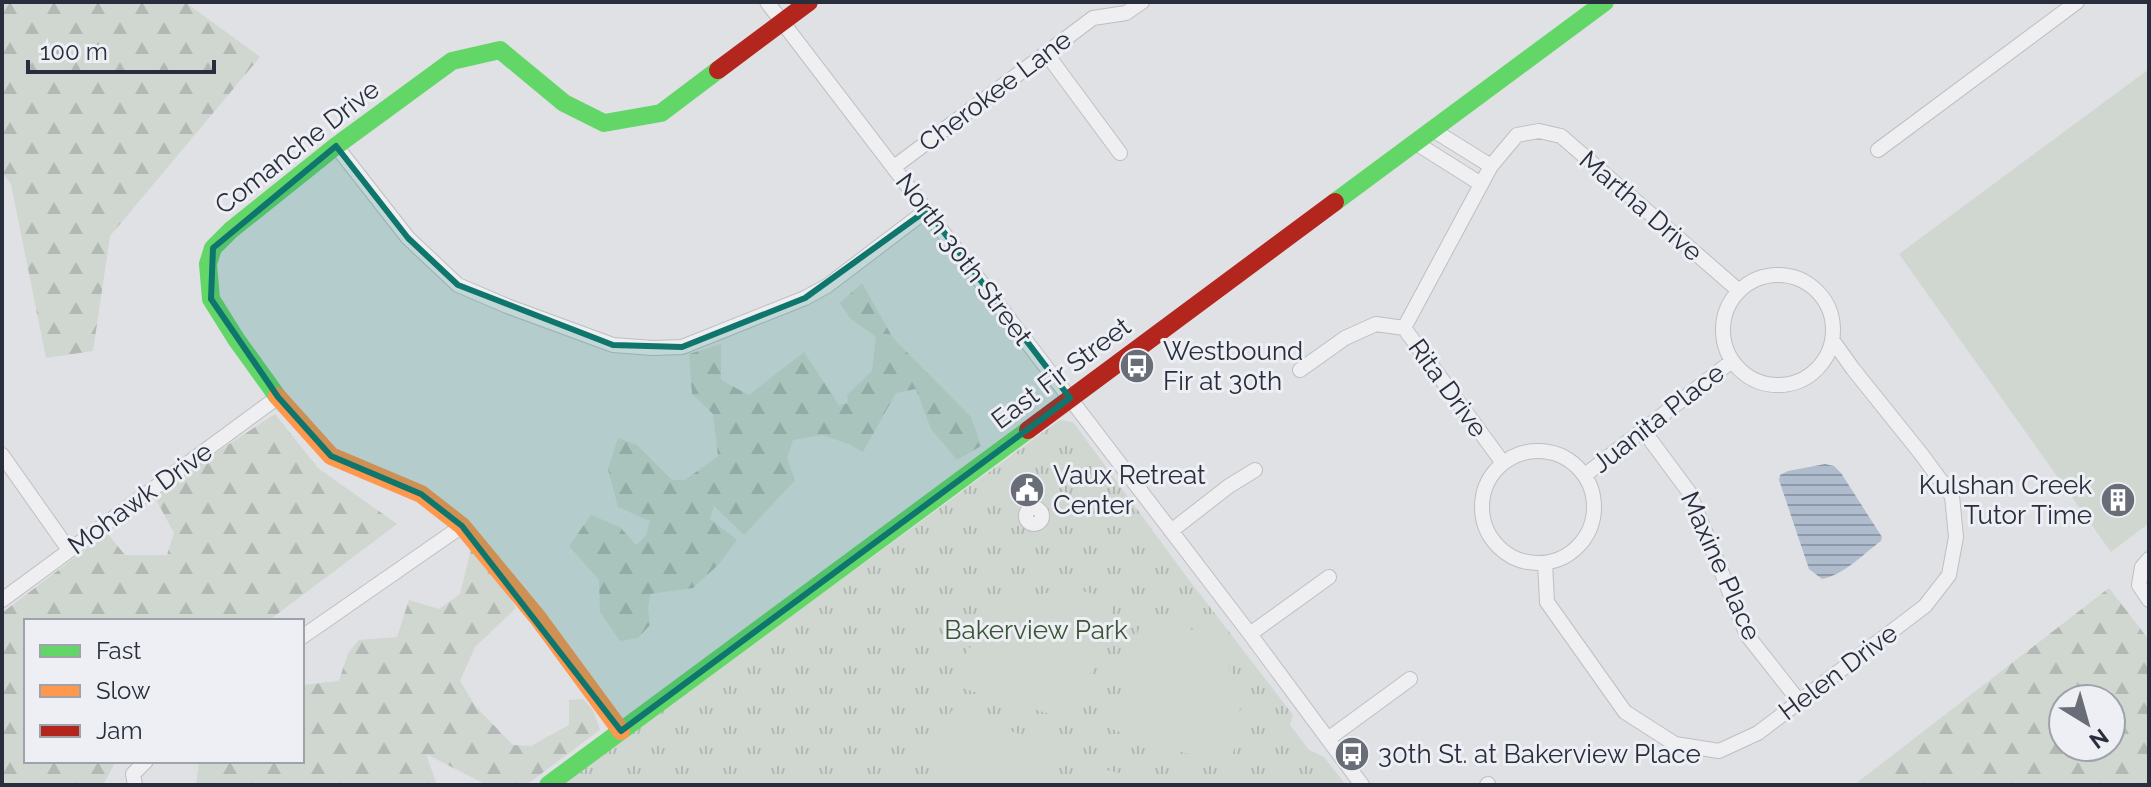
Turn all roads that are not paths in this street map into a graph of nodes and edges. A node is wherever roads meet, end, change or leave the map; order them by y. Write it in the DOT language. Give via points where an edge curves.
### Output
graph roads {
  1 [pos="767,2"];
  2 [pos="809,2"];
  3 [pos="1142,2"];
  4 [pos="2077,2"];
  5 [pos="1594,5"];
  6 [pos="782,22"];
  7 [pos="1046,53"];
  8 [pos="1433,130"];
  9 [pos="1539,131"];
  10 [pos="1416,143"];
  11 [pos="336,146"];
  12 [pos="1878,150"];
  13 [pos="1120,153"];
  14 [pos="1491,166"];
  15 [pos="894,167"];
  16 [pos="1481,184"];
  17 [pos="927,210"];
  18 [pos="1738,290"];
  19 [pos="1404,328"];
  20 [pos="1833,341"];
  21 [pos="1732,361"];
  22 [pos="1300,370"];
  23 [pos="278,397"];
  24 [pos="1070,398"];
  25 [pos="1643,430"];
  26 [pos="2,455"];
  27 [pos="1503,463"];
  28 [pos="1255,470"];
  29 [pos="1585,475"];
  30 [pos="462,526"];
  31 [pos="1171,531"];
  32 [pos="69,550"];
  33 [pos="2149,559"];
  34 [pos="1545,563"];
  35 [pos="1329,577"];
  36 [pos="2,600"];
  37 [pos="2149,600"];
  38 [pos="1250,634"];
  39 [pos="304,636"];
  40 [pos="1410,679"];
  41 [pos="1799,701"];
  42 [pos="621,731"];
  43 [pos="1328,739"];
  44 [pos="144,763"];
  45 [pos="135,785"];
  46 [pos="548,785"];
  47 [pos="1362,785"];
  1 -- 6 [label="street, North 30th Street"];
  2 -- 6 [label="street, Comanche Drive"];
  3 -- 7 [label="street, Cherokee Lane" via="1126,13 1093,18"];
  4 -- 12 [label="street"];
  5 -- 8 [label="street, East Fir Street"];
  6 -- 11 [label="street, Comanche Drive" via="661,113 604,123 564,103 500,50 452,61"];
  6 -- 15 [label="street, North 30th Street"];
  7 -- 13 [label="street"];
  7 -- 15 [label="street, Cherokee Lane"];
  8 -- 10 [label="street, East Fir Street"];
  8 -- 14 [label="street"];
  9 -- 14 [label="street, Rita Drive" via="1517,135"];
  9 -- 18 [label="street, Martha Drive" via="1561,136"];
  10 -- 16 [label="street"];
  10 -- 24 [label="street, East Fir Street"];
  11 -- 17 [label="street" via="408,238 458,285 613,345 682,347 805,298"];
  11 -- 23 [label="street, Comanche Drive" via="231,230 213,248 208,264 211,299"];
  14 -- 16 [label="street, Rita Drive"];
  15 -- 17 [label="street, North 30th Street"];
  16 -- 19 [label="street, Rita Drive"];
  17 -- 24 [label="street, North 30th Street"];
  18 -- 20 [label="street" via="1758,277 1781,273 1804,280 1823,295 1833,317"];
  18 -- 21 [label="street" via="1724,312 1722,338"];
  19 -- 22 [label="street" via="1376,324 1345,338"];
  19 -- 27 [label="street, Rita Drive"];
  20 -- 21 [label="street" via="1825,361 1809,376 1789,384 1767,385 1747,377"];
  20 -- 41 [label="street, Helen Drive" via="1952,496 1956,537 1949,575 1925,606"];
  21 -- 25 [label="street, Juanita Place"];
  23 -- 30 [label="street, Comanche Drive" via="331,456 421,494"];
  23 -- 32 [label="street, Mohawk Drive"];
  24 -- 31 [label="street, North 30th Street"];
  24 -- 42 [label="street, East Fir Street"];
  25 -- 29 [label="street, Juanita Place"];
  25 -- 41 [label="street, Maxine Place" via="1689,492 1747,635"];
  26 -- 32 [label="street"];
  27 -- 29 [label="street" via="1517,455 1547,451"];
  27 -- 34 [label="street" via="1484,493 1486,529 1510,556"];
  28 -- 31 [label="street"];
  29 -- 34 [label="street" via="1595,512 1590,530 1579,546"];
  30 -- 39 [label="street"];
  30 -- 42 [label="street, Comanche Drive"];
  31 -- 38 [label="street, North 30th Street"];
  32 -- 36 [label="street, Mohawk Drive"];
  33 -- 37 [label="street" via="2139,585"];
  34 -- 41 [label="street, Helen Drive" via="1547,602 1625,712 1675,744 1719,751 1758,733"];
  35 -- 38 [label="street"];
  38 -- 43 [label="street, North 30th Street"];
  40 -- 43 [label="street"];
  42 -- 46 [label="street, East Fir Street"];
  43 -- 47 [label="street, North 30th Street"];
  44 -- 45 [label="street" via="133,774"];
}
